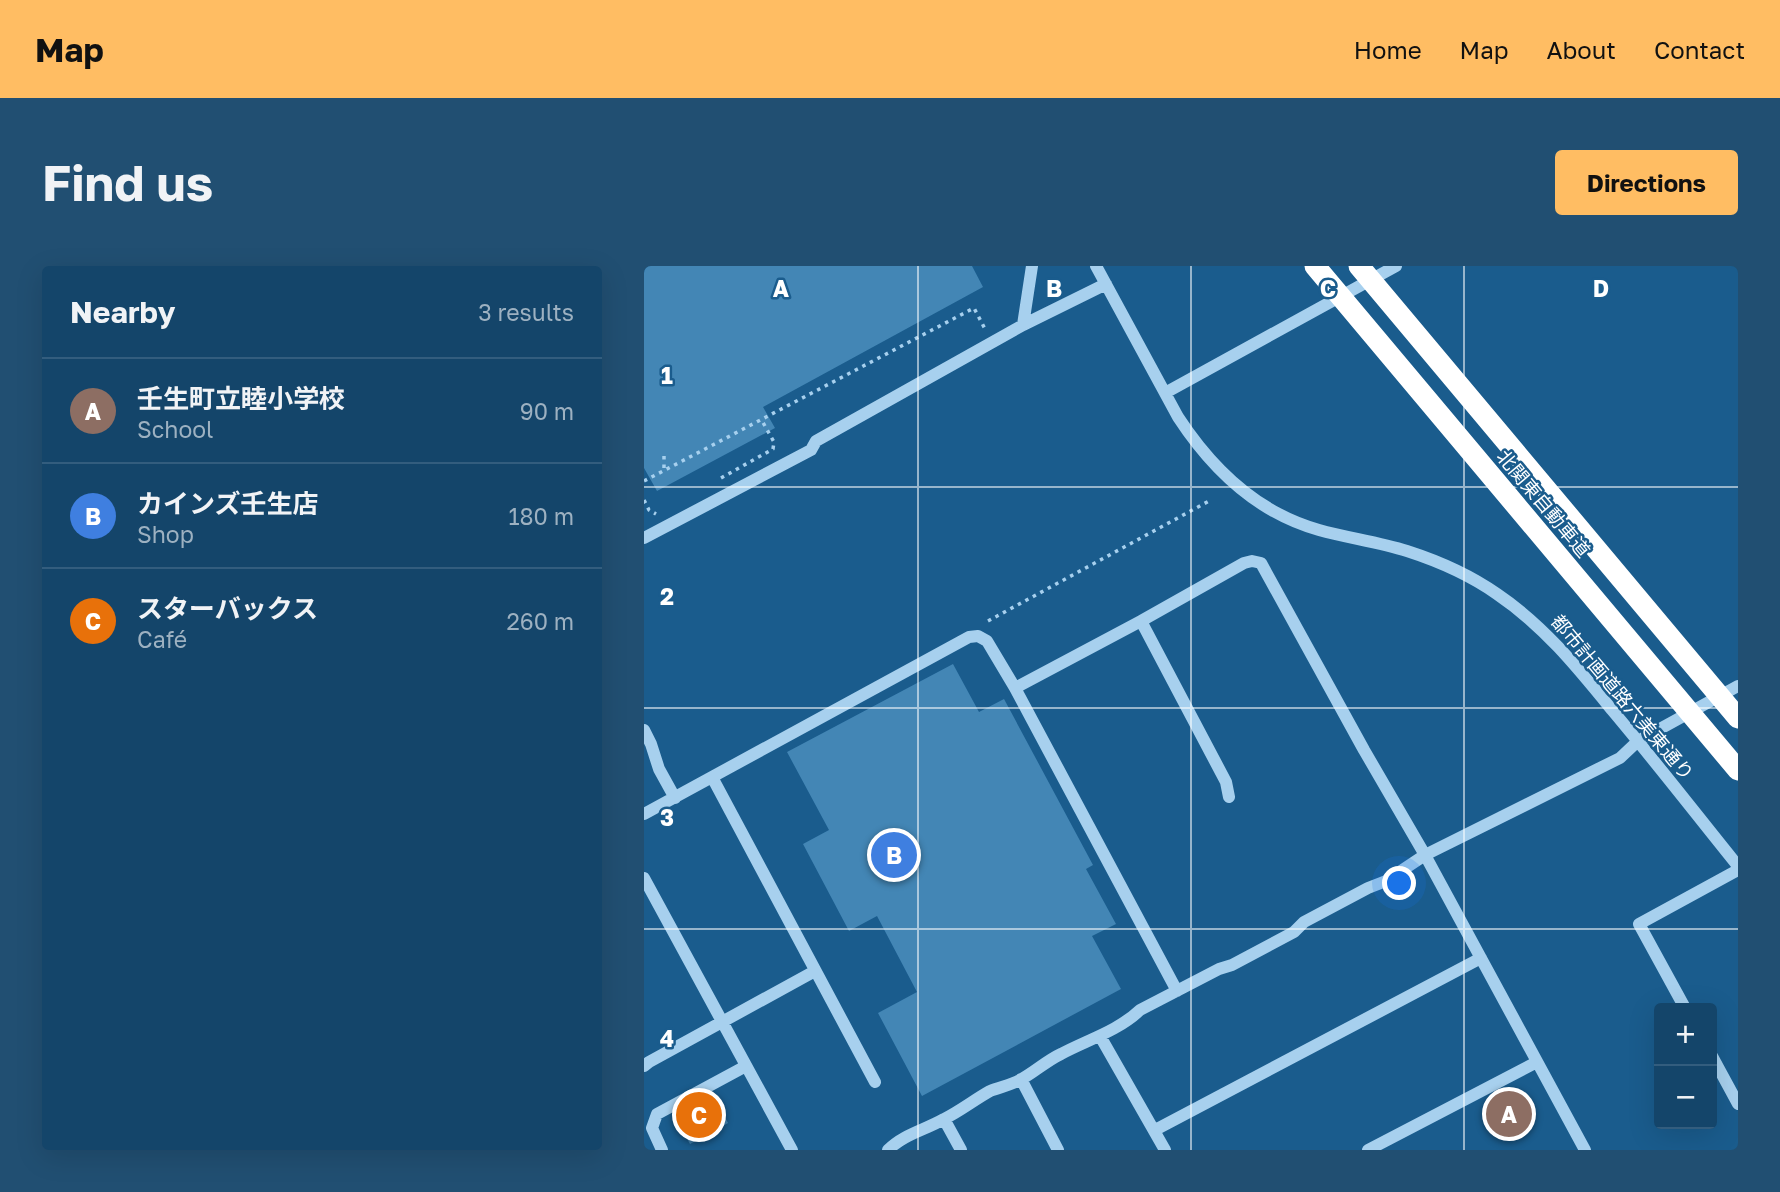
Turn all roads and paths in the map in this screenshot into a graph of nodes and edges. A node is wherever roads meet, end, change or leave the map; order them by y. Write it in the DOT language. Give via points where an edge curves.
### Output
graph roads {
  1 [pos="1032,266"];
  2 [pos="1096,266"];
  3 [pos="1315,266"];
  4 [pos="1359,266"];
  5 [pos="1396,266"];
  6 [pos="1106,284"];
  7 [pos="1023,325"];
  8 [pos="986,330"];
  9 [pos="1165,393"];
  10 [pos="761,419"];
  11 [pos="664,456"];
  12 [pos="664,470"];
  13 [pos="644,481"];
  14 [pos="715,481"];
  15 [pos="644,500"];
  16 [pos="1209,501"];
  17 [pos="656,514"];
  18 [pos="644,538"];
  19 [pos="988,621"];
  20 [pos="1141,621"];
  21 [pos="1738,686"];
  22 [pos="1015,688"];
  23 [pos="1738,718"];
  24 [pos="644,730"];
  25 [pos="1638,741"];
  26 [pos="1738,770"];
  27 [pos="712,777"];
  28 [pos="675,797"];
  29 [pos="1229,797"];
  30 [pos="644,814"];
  31 [pos="1425,855"];
  32 [pos="1738,868"];
  33 [pos="644,878"];
  34 [pos="1481,958"];
  35 [pos="815,971"];
  36 [pos="1177,991"];
  37 [pos="1682,1003"];
  38 [pos="722,1022"];
  39 [pos="1100,1036"];
  40 [pos="1537,1062"];
  41 [pos="1717,1065"];
  42 [pos="644,1066"];
  43 [pos="746,1066"];
  44 [pos="1021,1079"];
  45 [pos="875,1082"];
  46 [pos="1738,1104"];
  47 [pos="944,1119"];
  48 [pos="1155,1130"];
  49 [pos="662,1150"];
  50 [pos="792,1150"];
  51 [pos="888,1150"];
  52 [pos="961,1150"];
  53 [pos="1058,1150"];
  54 [pos="1165,1150"];
  55 [pos="1368,1150"];
  56 [pos="1585,1150"];
  1 -- 7 [label="street"];
  2 -- 6 [label="street, 都市計画道路六美東通り"];
  3 -- 26 [label="highway, 北関東自動車道, bridge"];
  4 -- 23 [label="highway, 北関東自動車道, bridge"];
  5 -- 9 [label="street"];
  6 -- 7 [label="street"];
  6 -- 9 [label="street, 都市計画道路六美東通り"];
  7 -- 18 [label="street" via="816,441 811,450"];
  8 -- 10 [label="path" via="974,308"];
  9 -- 25 [label="street, 都市計画道路六美東通り" via="1206,456 1257,502 1317,530 1435,561 1496,593 1565,653"];
  10 -- 12 [label="path"];
  10 -- 14 [label="path" via="774,442 773,449"];
  11 -- 12 [label="path"];
  12 -- 13 [label="path"];
  15 -- 17 [label="path"];
  16 -- 19 [label="path"];
  20 -- 22 [label="street"];
  20 -- 29 [label="street" via="1226,782"];
  20 -- 31 [label="street" via="1244,563 1261,563"];
  21 -- 25 [label="street"];
  22 -- 27 [label="street" via="987,640 970,638"];
  22 -- 36 [label="street"];
  24 -- 28 [label="street"];
  25 -- 31 [label="street" via="1620,758"];
  25 -- 32 [label="street, 都市計画道路六美東通り"];
  27 -- 28 [label="street"];
  27 -- 35 [label="street"];
  28 -- 30 [label="street"];
  31 -- 34 [label="street"];
  31 -- 36 [label="street" via="1386,881 1304,922 1294,932"];
  32 -- 37 [label="street" via="1639,924"];
  33 -- 38 [label="street"];
  34 -- 40 [label="street"];
  34 -- 48 [label="street"];
  35 -- 38 [label="street"];
  35 -- 45 [label="street"];
  36 -- 39 [label="street"];
  38 -- 42 [label="street"];
  38 -- 43 [label="street"];
  39 -- 44 [label="street" via="1043,1063"];
  39 -- 48 [label="street"];
  40 -- 55 [label="street"];
  40 -- 56 [label="street"];
  41 -- 46 [label="street"];
  43 -- 49 [label="street" via="657,1114 652,1128"];
  43 -- 50 [label="street"];
  44 -- 47 [label="street"];
  44 -- 53 [label="street"];
  47 -- 51 [label="street"];
  47 -- 52 [label="street"];
  48 -- 54 [label="street"];
}
